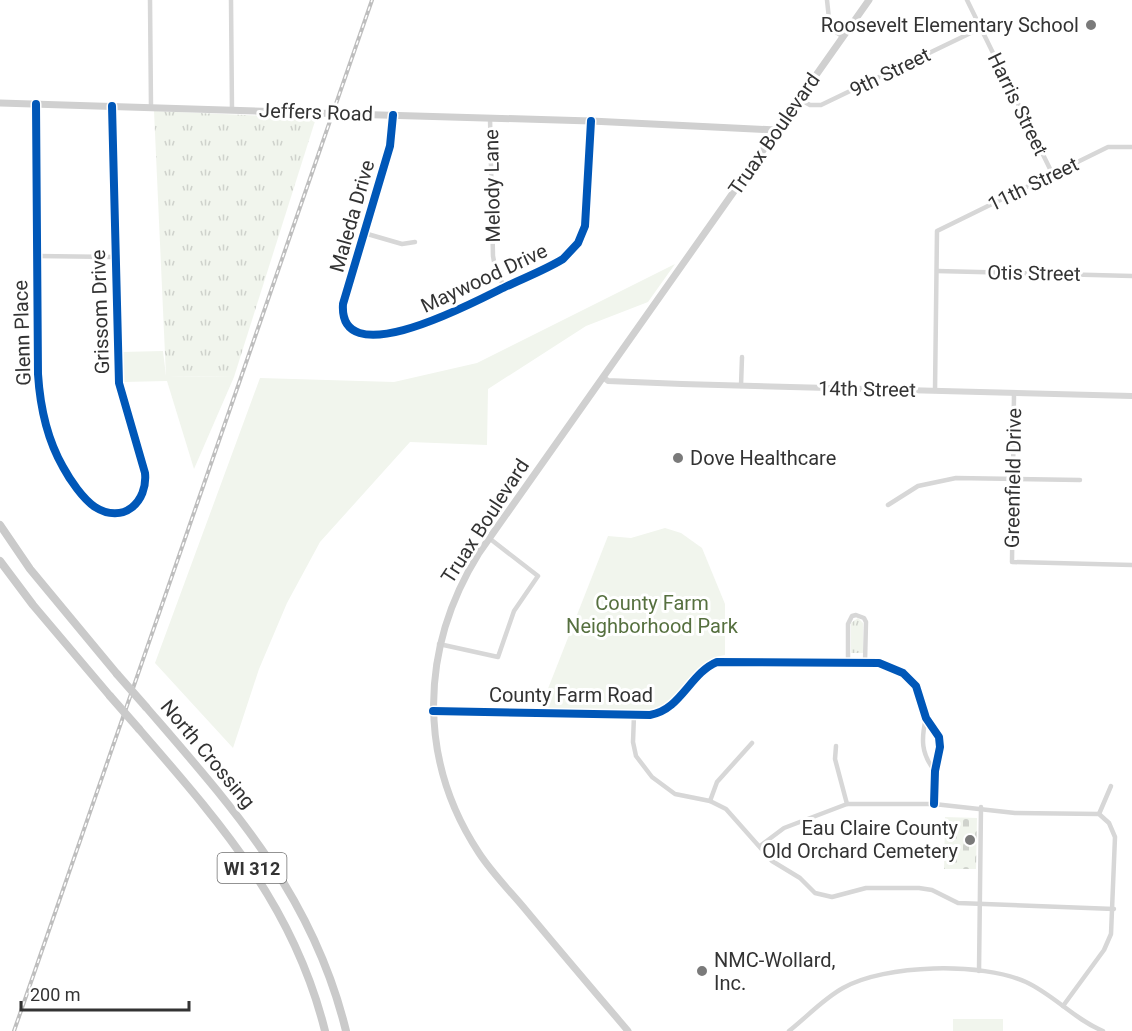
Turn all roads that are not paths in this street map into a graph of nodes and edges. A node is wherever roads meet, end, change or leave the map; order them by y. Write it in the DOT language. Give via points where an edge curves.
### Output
graph roads {
  1 [pos="150,0"];
  2 [pos="231,0"];
  3 [pos="827,0"];
  4 [pos="869,0"];
  5 [pos="967,0"];
  6 [pos="981,28"];
  7 [pos="843,38"];
  8 [pos="800,99"];
  9 [pos="0,103"];
  10 [pos="36,104"];
  11 [pos="112,106"];
  12 [pos="151,107"];
  13 [pos="232,110"];
  14 [pos="393,114"];
  15 [pos="490,118"];
  16 [pos="591,121"];
  17 [pos="776,130"];
  18 [pos="1132,147"];
  19 [pos="1053,175"];
  20 [pos="364,233"];
  21 [pos="415,242"];
  22 [pos="37,256"];
  23 [pos="115,257"];
  24 [pos="937,271"];
  25 [pos="1132,276"];
  26 [pos="504,287"];
  27 [pos="349,326"];
  28 [pos="742,357"];
  29 [pos="603,377"];
  30 [pos="741,386"];
  31 [pos="935,391"];
  32 [pos="1014,394"];
  33 [pos="1132,396"];
  34 [pos="1013,478"];
  35 [pos="1080,480"];
  36 [pos="888,505"];
  37 [pos="132,510"];
  38 [pos="0,525"];
  39 [pos="489,538"];
  40 [pos="0,561"];
  41 [pos="1132,565"];
  42 [pos="440,645"];
  43 [pos="848,662"];
  44 [pos="866,662"];
  45 [pos="433,711"];
  46 [pos="634,715"];
  47 [pos="926,718"];
  48 [pos="752,743"];
  49 [pos="836,746"];
  50 [pos="935,771"];
  51 [pos="1111,786"];
  52 [pos="710,801"];
  53 [pos="847,804"];
  54 [pos="934,804"];
  55 [pos="981,807"];
  56 [pos="1099,814"];
  57 [pos="760,846"];
  58 [pos="980,905"];
  59 [pos="1114,909"];
  60 [pos="979,971"];
  61 [pos="1063,1006"];
  62 [pos="325,1031"];
  63 [pos="346,1031"];
  64 [pos="628,1031"];
  65 [pos="789,1031"];
  66 [pos="1103,1031"];
  1 -- 12 [label="street"];
  2 -- 13 [label="street"];
  3 -- 7 [label="street" via="830,28"];
  4 -- 7 [label="main road, Truax Boulevard"];
  5 -- 6 [label="street, Harris Street"];
  6 -- 8 [label="street, 9th Street" via="821,105 810,105"];
  6 -- 19 [label="street, Harris Street"];
  7 -- 8 [label="main road, Truax Boulevard"];
  8 -- 17 [label="main road, Truax Boulevard"];
  9 -- 10 [label="main road, Jeffers Road"];
  10 -- 11 [label="main road, Jeffers Road"];
  10 -- 22 [label="street, Glenn Place"];
  11 -- 12 [label="main road, Jeffers Road"];
  11 -- 23 [label="street, Grissom Drive"];
  12 -- 13 [label="main road, Jeffers Road"];
  13 -- 14 [label="main road, Jeffers Road, bridge"];
  14 -- 15 [label="main road, Jeffers Road"];
  14 -- 20 [label="street, Maleda Drive" via="390,146"];
  15 -- 16 [label="main road, Jeffers Road"];
  15 -- 26 [label="street, Melody Lane" via="493,256"];
  16 -- 17 [label="main road, Jeffers Road"];
  16 -- 26 [label="street, Maywood Drive" via="582,234 564,259"];
  17 -- 29 [label="main road, Truax Boulevard"];
  18 -- 19 [label="street, 11th Street" via="1108,147"];
  19 -- 24 [label="street, 11th Street" via="937,231"];
  20 -- 21 [label="street" via="402,244"];
  20 -- 27 [label="street, Maleda Drive" via="343,304"];
  22 -- 23 [label="street"];
  22 -- 37 [label="street, Glenn Place" via="38,377 51,441 74,484 94,507 118,513"];
  23 -- 37 [label="street, Grissom Drive" via="119,383 146,486"];
  24 -- 25 [label="street, Otis Street"];
  24 -- 31 [label="street"];
  26 -- 27 [label="street, Maywood Drive" via="444,318 417,327 373,333 357,332"];
  28 -- 30 [label="street"];
  29 -- 30 [label="street, 14th Street" via="608,381"];
  29 -- 39 [label="main road, Truax Boulevard"];
  30 -- 31 [label="street, 14th Street"];
  31 -- 32 [label="street, 14th Street"];
  32 -- 33 [label="street, 14th Street"];
  32 -- 34 [label="street, Greenfield Drive"];
  34 -- 35 [label="street"];
  34 -- 36 [label="street" via="937,480 918,486"];
  34 -- 41 [label="street, Greenfield Drive" via="1012,562"];
  38 -- 63 [label="main road, North Crossing, bridge" via="54,599 238,815 282,877 331,980"];
  39 -- 42 [label="main road, Truax Boulevard" via="460,585"];
  39 -- 42 [label="street" via="538,576 514,612 498,657"];
  40 -- 62 [label="main road, North Crossing / WI 312, bridge" via="33,605 219,822 264,886 298,952"];
  42 -- 45 [label="main road, Truax Boulevard"];
  43 -- 44 [label="street, County Farm Road"];
  43 -- 44 [label="street" via="848,624 856,615 866,622"];
  43 -- 46 [label="street, County Farm Road" via="717,662 701,671 663,712"];
  44 -- 47 [label="street, County Farm Road" via="891,666 903,673 915,686"];
  45 -- 46 [label="street, County Farm Road"];
  45 -- 64 [label="main road, Truax Boulevard" via="445,784 474,845"];
  46 -- 52 [label="street" via="636,756 652,777 675,794"];
  47 -- 50 [label="street, County Farm Road" via="923,752"];
  47 -- 50 [label="street, County Farm Road" via="939,736"];
  48 -- 52 [label="street" via="717,782"];
  49 -- 53 [label="street" via="835,759"];
  50 -- 54 [label="street, County Farm Road"];
  51 -- 56 [label="street"];
  52 -- 57 [label="street" via="733,815"];
  53 -- 54 [label="street"];
  53 -- 57 [label="street" via="784,828"];
  54 -- 55 [label="street"];
  55 -- 56 [label="street" via="1016,813"];
  55 -- 58 [label="street"];
  56 -- 59 [label="street" via="1115,837"];
  57 -- 58 [label="street" via="772,861 824,896 866,888 919,888 932,890 949,901"];
  58 -- 59 [label="street"];
  58 -- 60 [label="street"];
  59 -- 61 [label="street" via="1107,943"];
  60 -- 61 [label="street" via="1027,982"];
  60 -- 65 [label="street" via="908,970 871,976 842,988"];
  61 -- 66 [label="street"];
}
